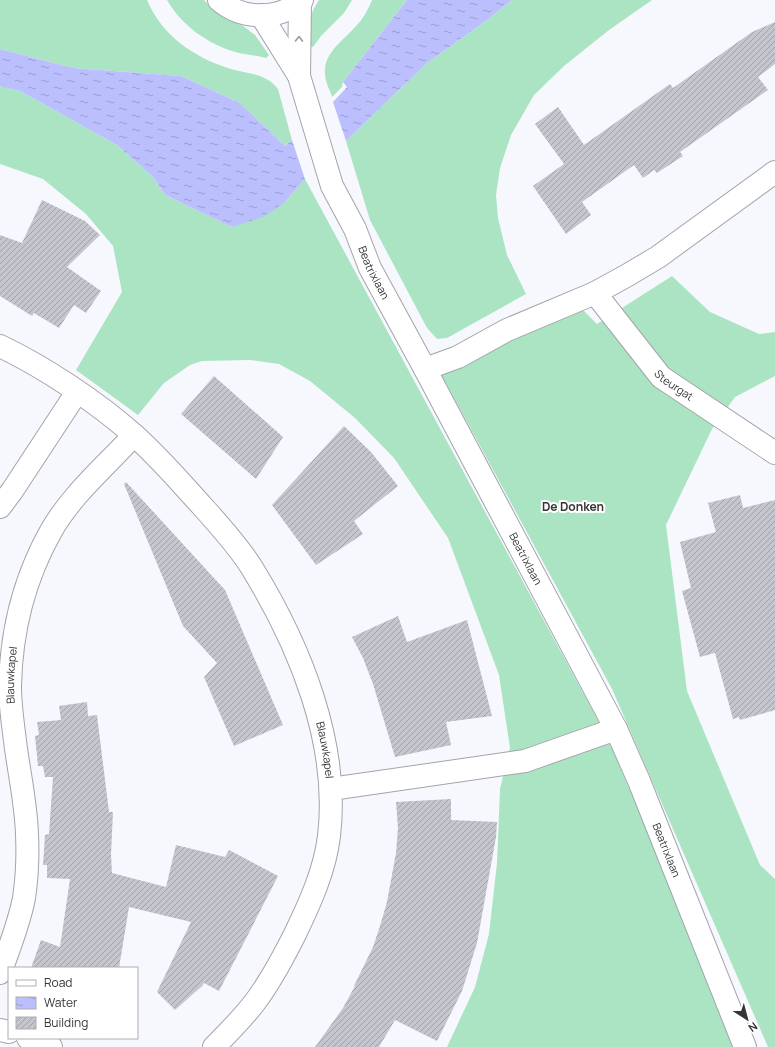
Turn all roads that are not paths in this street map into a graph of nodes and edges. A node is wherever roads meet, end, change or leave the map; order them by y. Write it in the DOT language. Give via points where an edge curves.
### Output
graph roads {
  1 [pos="219,0"];
  2 [pos="301,1"];
  3 [pos="261,16"];
  4 [pos="301,81"];
  5 [pos="775,172"];
  6 [pos="595,293"];
  7 [pos="0,346"];
  8 [pos="425,369"];
  9 [pos="77,392"];
  10 [pos="134,435"];
  11 [pos="775,453"];
  12 [pos="0,506"];
  13 [pos="616,729"];
  14 [pos="331,789"];
  15 [pos="0,973"];
  16 [pos="31,1039"];
  17 [pos="51,1047"];
  18 [pos="214,1047"];
  19 [pos="745,1047"];
  1 -- 3 [label="street" via="239,12"];
  2 -- 3 [label="street" via="282,12"];
  4 -- 2 [label="street, Beatrixlaan, one-way"];
  3 -- 4 [label="street, Beatrixlaan"];
  4 -- 8 [label="street, Beatrixlaan" via="332,186 355,229 370,268"];
  5 -- 6 [label="street" via="658,257"];
  6 -- 8 [label="street" via="507,330 458,357"];
  6 -- 11 [label="street, Steurgat" via="661,377"];
  7 -- 9 [label="street, Blauwkapel"];
  8 -- 13 [label="street, Beatrixlaan"];
  9 -- 10 [label="street, Blauwkapel"];
  9 -- 12 [label="street"];
  10 -- 14 [label="street, Blauwkapel" via="179,480 252,567 284,625 302,667 321,730"];
  10 -- 15 [label="street, Blauwkapel" via="70,502 52,530 29,578 18,619 13,644 10,688 28,835 22,906"];
  13 -- 14 [label="street, Blauwkapel" via="525,761"];
  13 -- 19 [label="street, Beatrixlaan"];
  14 -- 18 [label="street, Blauwkapel" via="326,854 308,905 278,967 255,1002"];
  16 -- 17 [label="street"];
}
